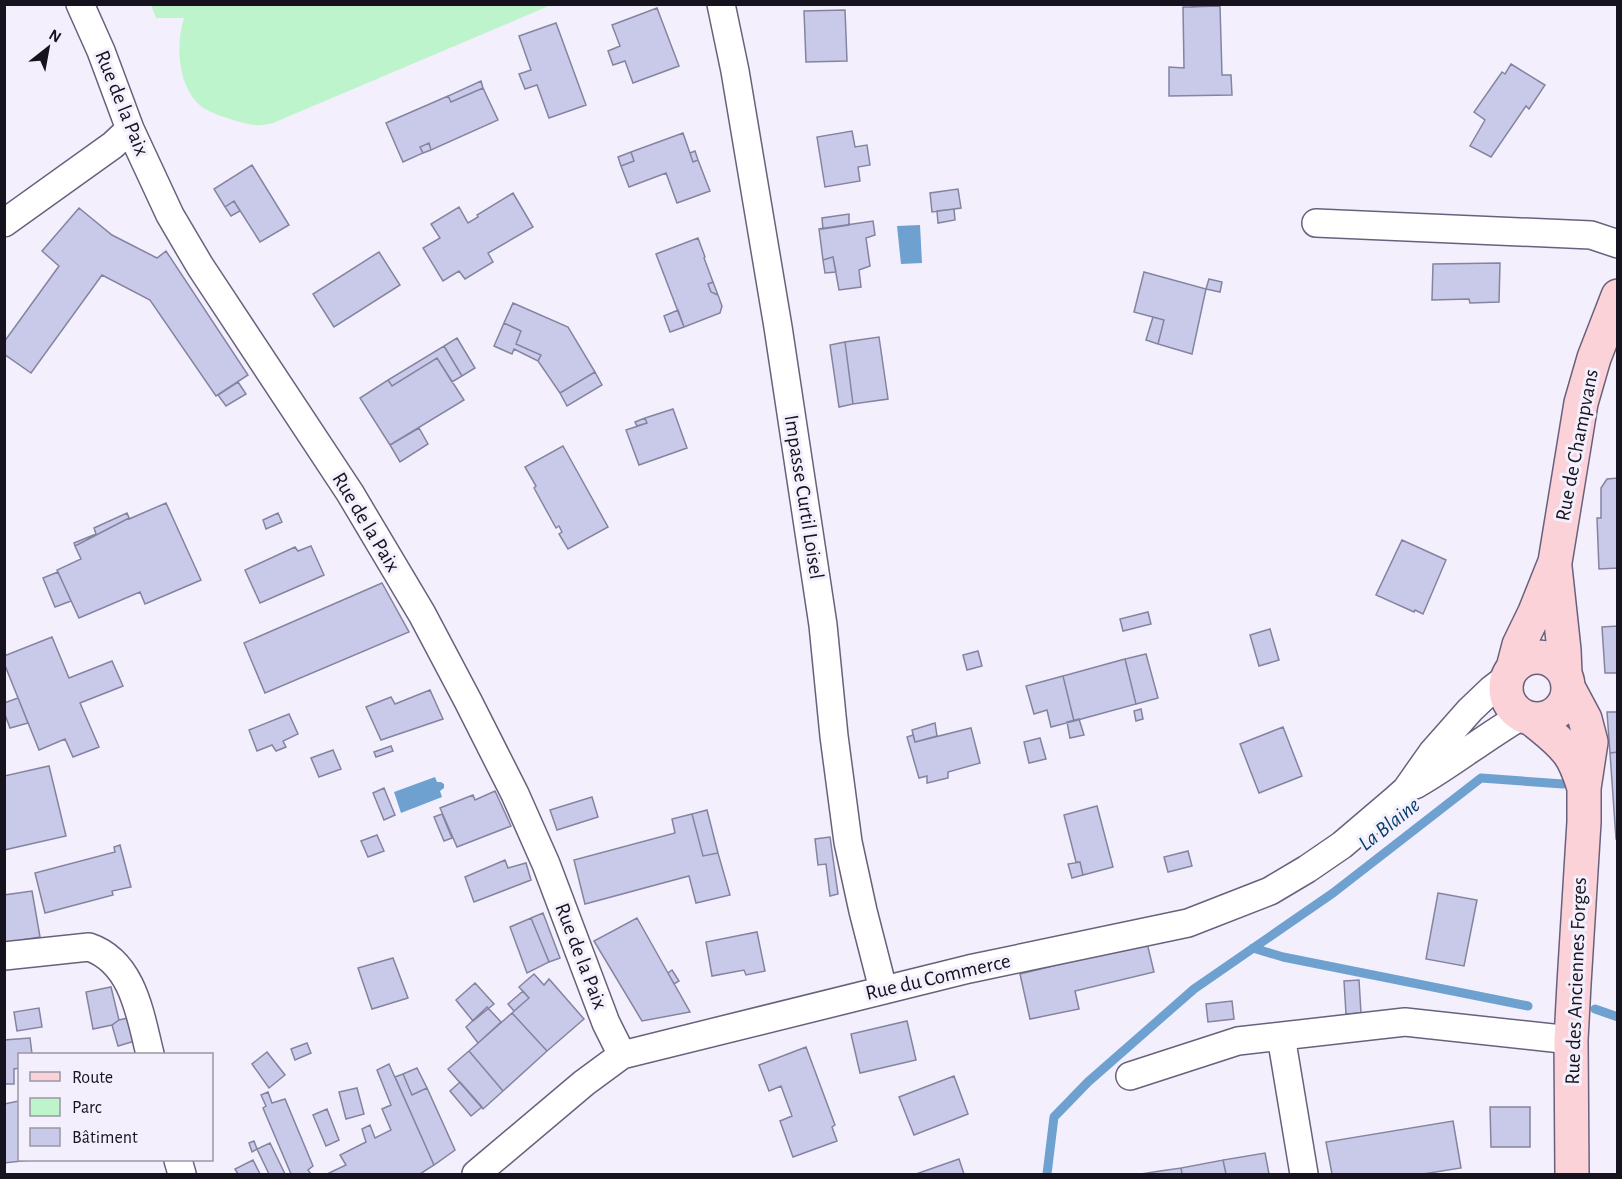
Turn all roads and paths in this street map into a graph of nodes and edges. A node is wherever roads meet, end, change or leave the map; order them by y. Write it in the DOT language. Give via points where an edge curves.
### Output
graph roads {
  1 [pos="80,4"];
  2 [pos="721,4"];
  3 [pos="130,129"];
  4 [pos="4,223"];
  5 [pos="1316,223"];
  6 [pos="1617,244"];
  7 [pos="1617,296"];
  8 [pos="1606,348"];
  9 [pos="1555,562"];
  10 [pos="1510,673"];
  11 [pos="1567,681"];
  12 [pos="1527,717"];
  13 [pos="1584,788"];
  14 [pos="1406,790"];
  15 [pos="4,956"];
  16 [pos="883,990"];
  17 [pos="1281,1036"];
  18 [pos="1571,1040"];
  19 [pos="150,1053"];
  20 [pos="622,1055"];
  21 [pos="1130,1076"];
  22 [pos="476,1174"];
  23 [pos="1304,1174"];
  24 [pos="1572,1174"];
  1 -- 3 [label="street, Rue de la Paix"];
  2 -- 16 [label="street, Impasse Curtil Loisel" via="778,327 823,625 849,842"];
  3 -- 4 [label="street"];
  3 -- 20 [label="street, Rue de la Paix" via="170,215 350,492 422,614 515,794"];
  5 -- 6 [label="street" via="1591,235"];
  7 -- 8 [label="street, Rue de Champvans"];
  8 -- 9 [label="street, Rue de Champvans" via="1581,403"];
  9 -- 10 [label="street, Rue de Champvans"];
  9 -- 11 [label="street, Rue de Champvans"];
  10 -- 11 [label="street" via="1526,658 1541,657 1555,662"];
  10 -- 12 [label="street" via="1508,699 1511,706"];
  10 -- 14 [label="street, Rue du Commerce" via="1470,710"];
  11 -- 12 [label="street" via="1564,704 1554,715"];
  11 -- 13 [label="street, Rue des Anciennes Forges" via="1591,742"];
  12 -- 13 [label="street, Rue des Anciennes Forges" via="1569,752"];
  12 -- 14 [label="street, Rue du Commerce" via="1479,742"];
  13 -- 18 [label="street, Rue des Anciennes Forges"];
  14 -- 16 [label="street, Rue du Commerce" via="1307,870 1270,891 1188,923"];
  15 -- 19 [label="street" via="89,947 100,951 125,976"];
  16 -- 20 [label="street, Rue du Commerce"];
  17 -- 18 [label="street" via="1405,1022"];
  17 -- 21 [label="street" via="1238,1041"];
  17 -- 23 [label="street"];
  18 -- 24 [label="street, Rue des Anciennes Forges"];
  20 -- 22 [label="street, Rue du Commerce"];
}
